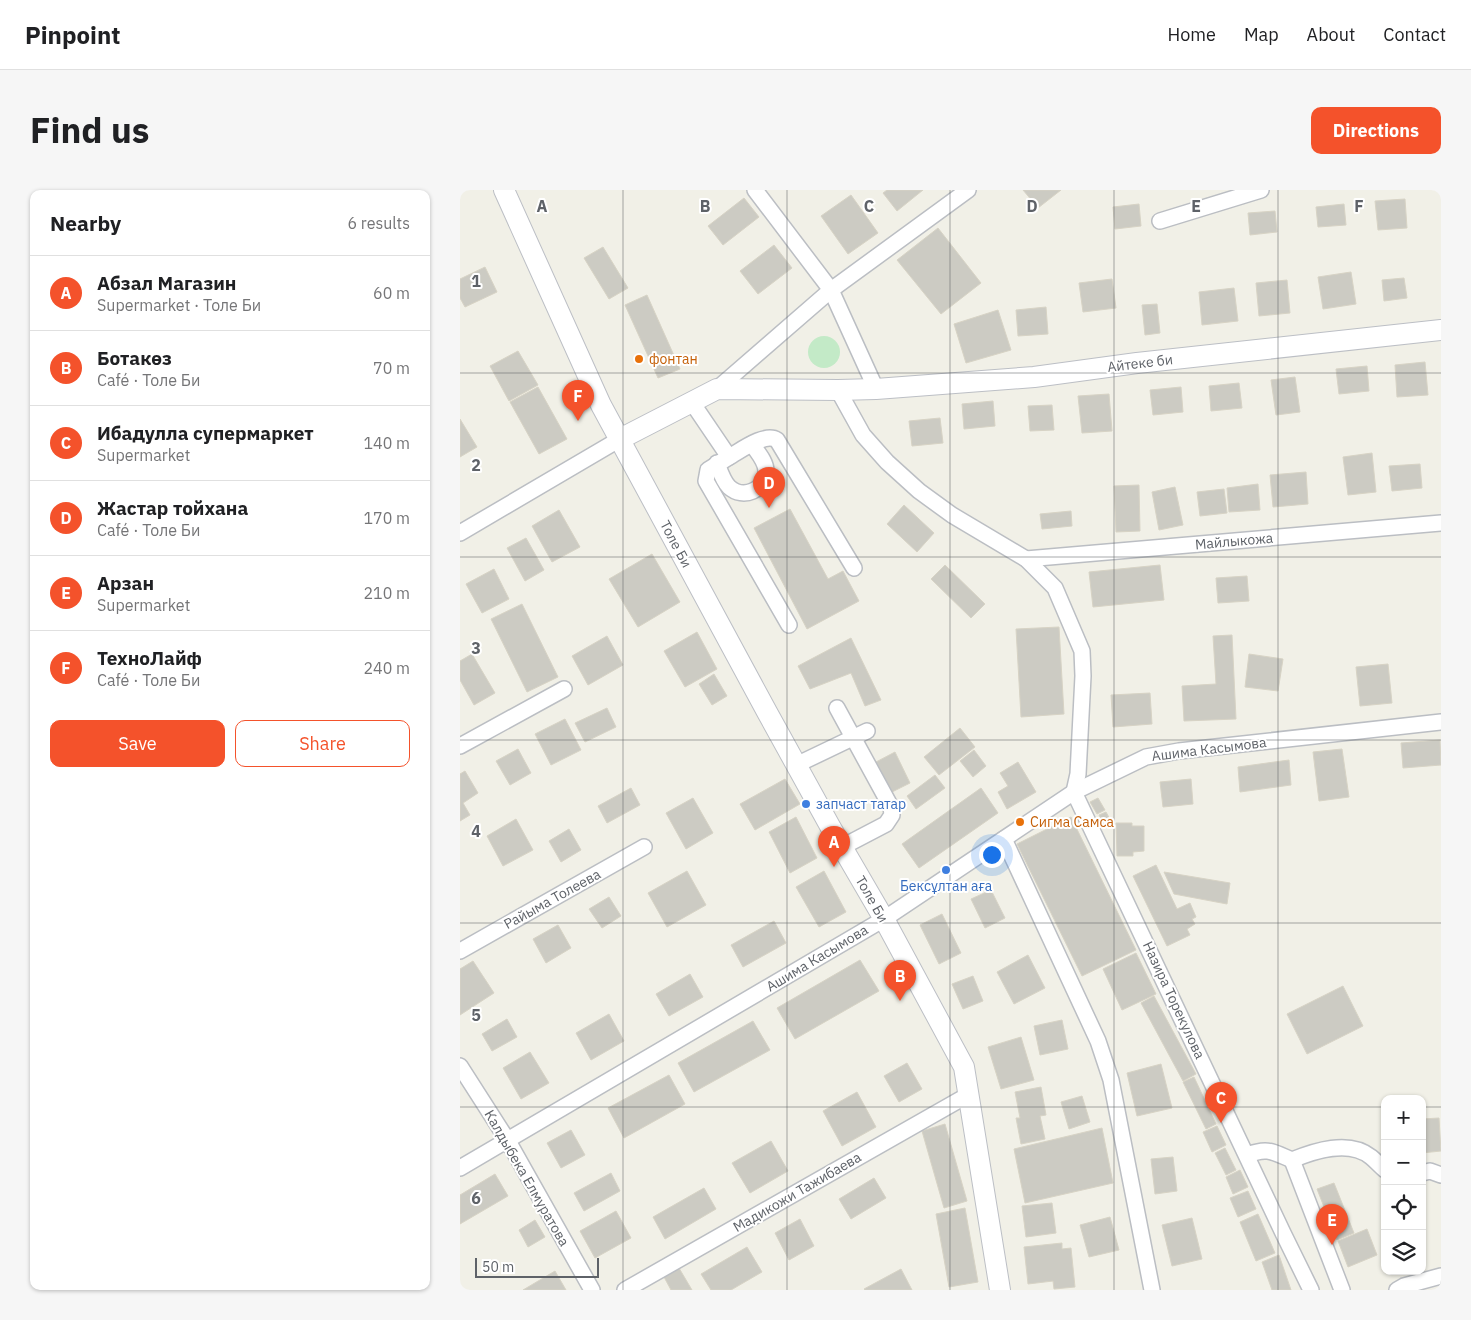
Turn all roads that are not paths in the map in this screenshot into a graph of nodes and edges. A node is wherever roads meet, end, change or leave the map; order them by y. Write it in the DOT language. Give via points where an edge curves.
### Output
graph roads {
  1 [pos="504,190"];
  2 [pos="755,190"];
  3 [pos="968,190"];
  4 [pos="1261,190"];
  5 [pos="1160,221"];
  6 [pos="830,290"];
  7 [pos="1441,330"];
  8 [pos="717,389"];
  9 [pos="876,389"];
  10 [pos="838,390"];
  11 [pos="691,401"];
  12 [pos="752,444"];
  13 [pos="624,446"];
  14 [pos="723,460"];
  15 [pos="1441,523"];
  16 [pos="460,533"];
  17 [pos="1026,558"];
  18 [pos="854,568"];
  19 [pos="788,626"];
  20 [pos="564,689"];
  21 [pos="837,708"];
  22 [pos="1441,722"];
  23 [pos="867,731"];
  24 [pos="853,737"];
  25 [pos="460,746"];
  26 [pos="796,765"];
  27 [pos="1074,792"];
  28 [pos="1004,839"];
  29 [pos="644,847"];
  30 [pos="842,847"];
  31 [pos="884,919"];
  32 [pos="460,951"];
  33 [pos="460,1066"];
  34 [pos="968,1095"];
  35 [pos="508,1141"];
  36 [pos="1247,1155"];
  37 [pos="1292,1160"];
  38 [pos="1381,1167"];
  39 [pos="460,1168"];
  40 [pos="1426,1172"];
  41 [pos="1441,1175"];
  42 [pos="1441,1276"];
  43 [pos="995,1287"];
  44 [pos="592,1290"];
  45 [pos="625,1290"];
  46 [pos="1152,1290"];
  47 [pos="1312,1290"];
  48 [pos="1342,1290"];
  49 [pos="1397,1290"];
  1 -- 13 [label="street, Толе Би" via="601,406"];
  2 -- 6 [label="street"];
  3 -- 6 [label="street"];
  4 -- 5 [label="street"];
  6 -- 8 [label="street"];
  6 -- 9 [label="street"];
  7 -- 9 [label="street, Айтеке би" via="1034,377"];
  8 -- 10 [label="street, Айтеке би"];
  8 -- 11 [label="street"];
  9 -- 10 [label="street, Айтеке би"];
  10 -- 17 [label="street" via="863,435 887,462 952,514"];
  11 -- 13 [label="street"];
  11 -- 14 [label="street"];
  12 -- 14 [label="street"];
  12 -- 14 [label="street" via="766,472 758,489 750,493 731,489 724,482"];
  12 -- 18 [label="street" via="764,439 777,440"];
  13 -- 16 [label="street"];
  13 -- 26 [label="street, Толе Би"];
  14 -- 19 [label="street" via="708,470 706,481"];
  15 -- 17 [label="street, Майлыкожа"];
  17 -- 27 [label="street" via="1055,588 1082,651"];
  20 -- 25 [label="street"];
  21 -- 24 [label="street"];
  22 -- 27 [label="street, Ашима Касымова" via="1154,755"];
  23 -- 24 [label="street"];
  24 -- 26 [label="street"];
  24 -- 30 [label="street" via="891,807 892,815 886,824"];
  26 -- 30 [label="street, Толе Би"];
  27 -- 28 [label="street, Ашима Касымова"];
  27 -- 36 [label="street, Назира Торекулова"];
  28 -- 31 [label="street, Ашима Касымова"];
  28 -- 46 [label="street" via="1101,1049 1111,1080"];
  29 -- 32 [label="street, Райыма Толеева"];
  30 -- 31 [label="street, Толе Би"];
  31 -- 34 [label="street, Толе Би" via="964,1067"];
  31 -- 35 [label="street, Ашима Касымова"];
  33 -- 35 [label="street, Калдыбека Елмуратова"];
  34 -- 43 [label="street, Толе Би"];
  34 -- 45 [label="street, Мадикожи Тажибаева"];
  35 -- 39 [label="street, Ашима Касымова"];
  35 -- 44 [label="street, Калдыбека Елмуратова"];
  36 -- 37 [label="street" via="1260,1150 1270,1151"];
  36 -- 47 [label="street, Назира Торекулова"];
  37 -- 38 [label="street" via="1309,1153 1345,1147 1366,1154"];
  37 -- 48 [label="street"];
  40 -- 41 [label="street"];
  42 -- 49 [label="street"];
}
